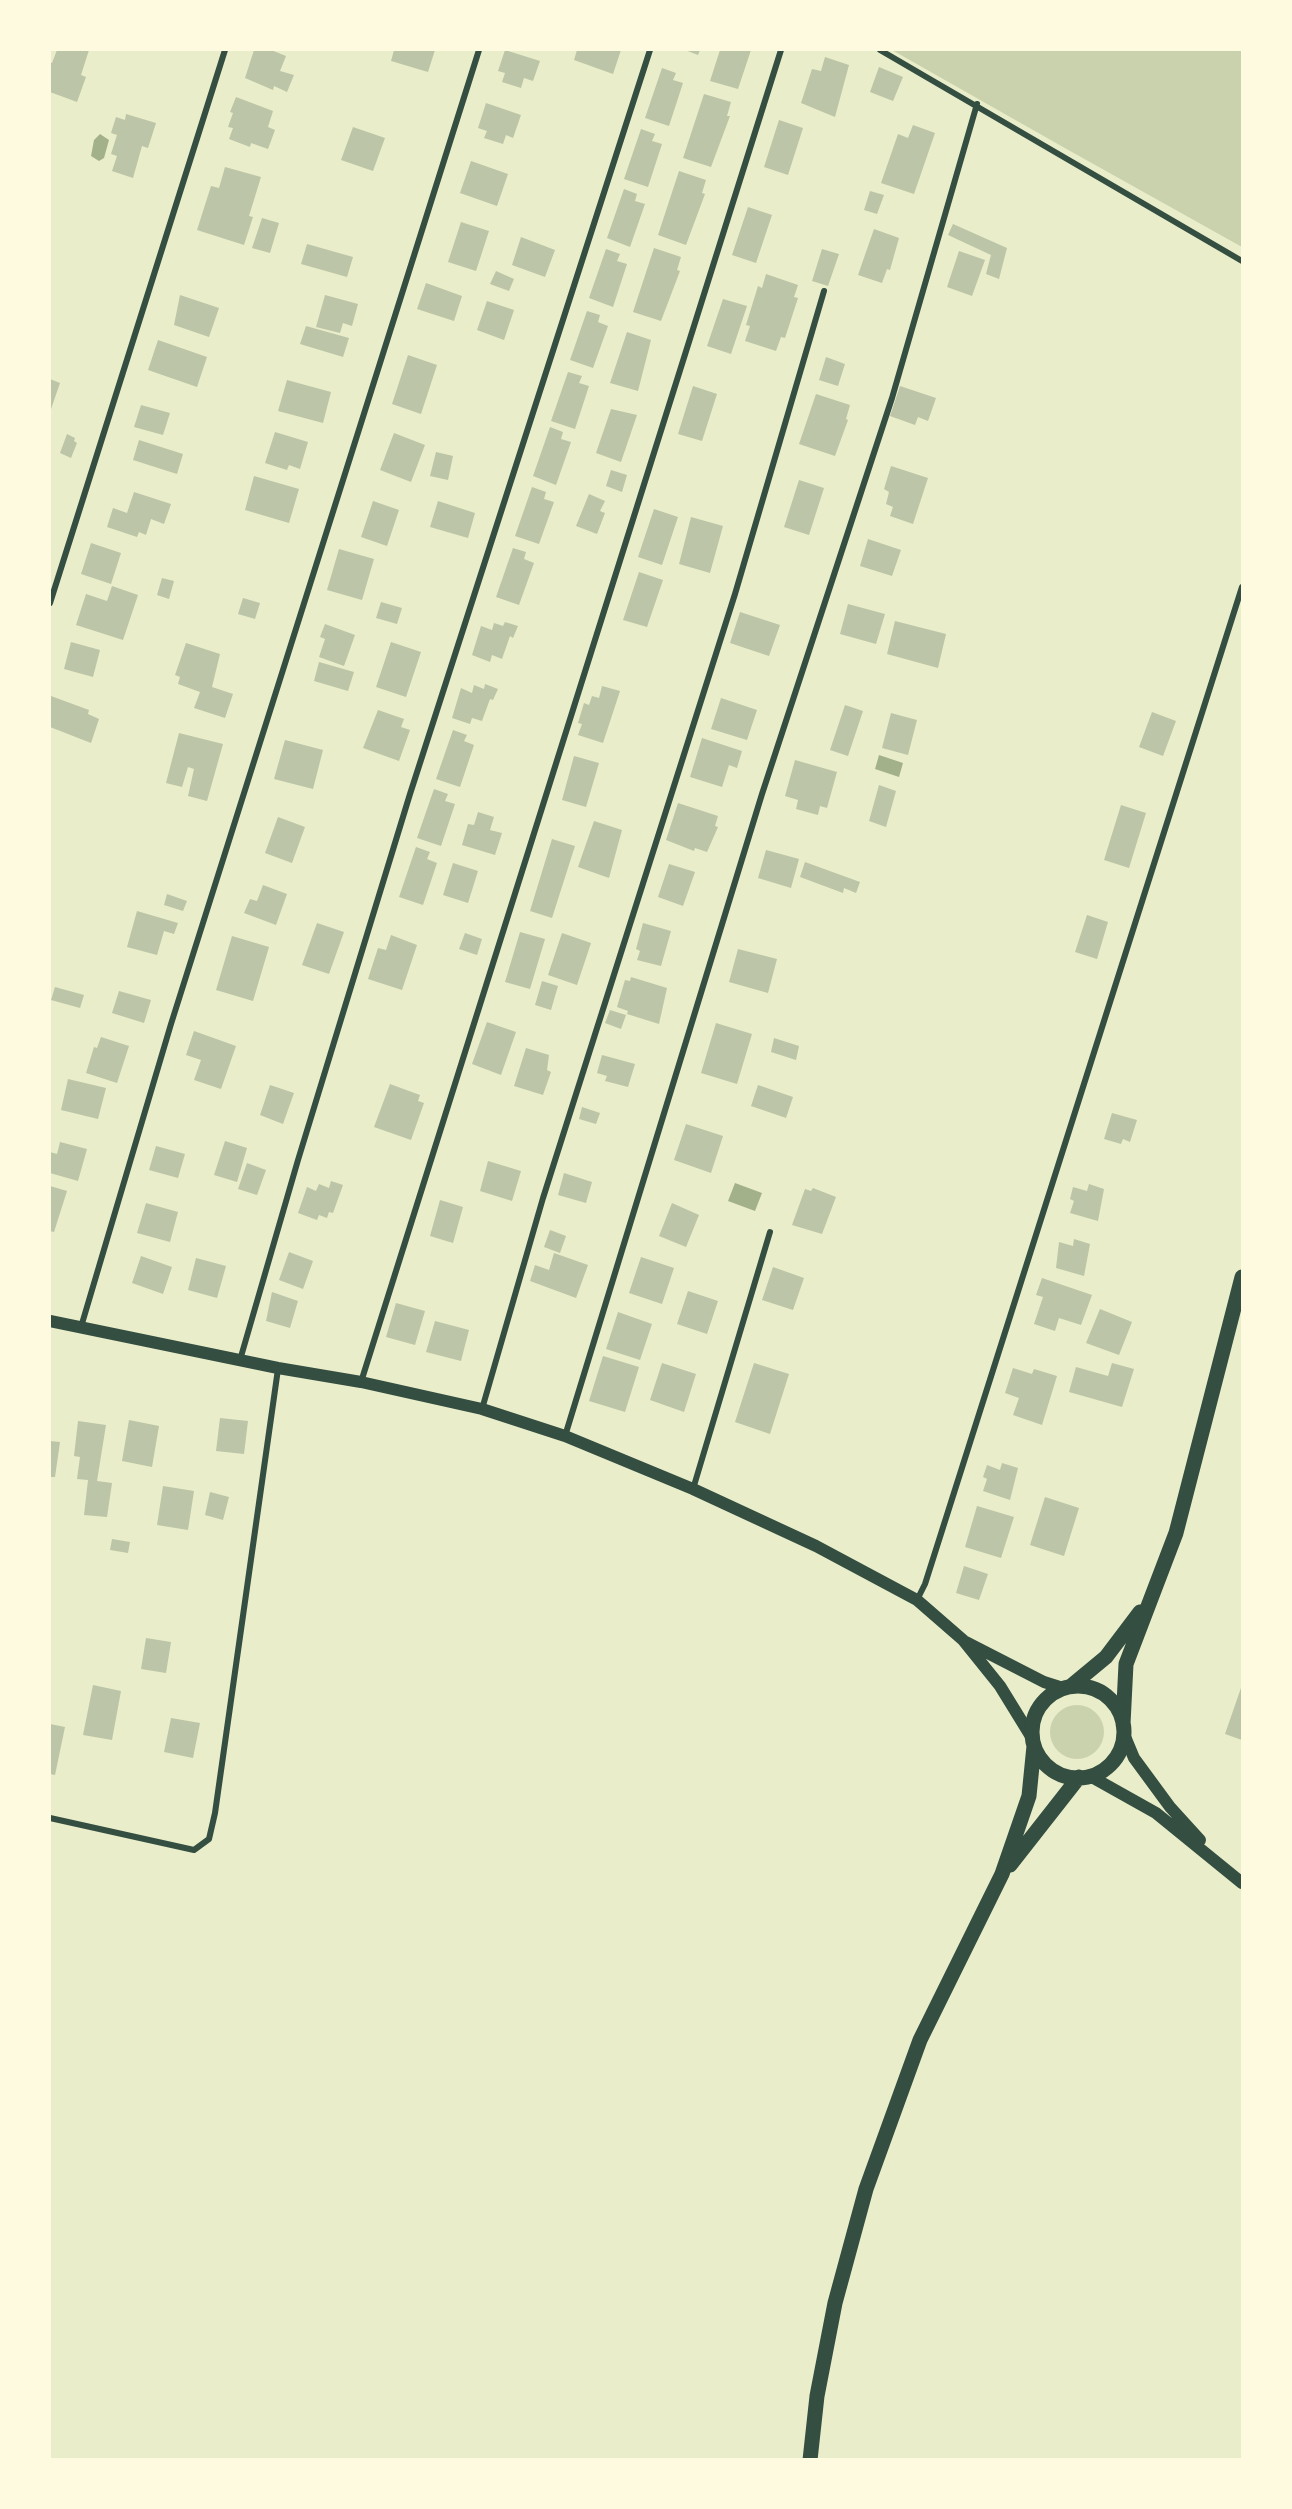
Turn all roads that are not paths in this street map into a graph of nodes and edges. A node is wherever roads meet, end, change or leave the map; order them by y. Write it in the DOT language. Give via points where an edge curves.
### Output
graph roads {
  1 [pos="225,50"];
  2 [pos="480,50"];
  3 [pos="650,50"];
  4 [pos="781,50"];
  5 [pos="880,50"];
  6 [pos="976,104"];
  7 [pos="1242,261"];
  8 [pos="824,291"];
  9 [pos="1242,587"];
  10 [pos="50,603"];
  11 [pos="770,1232"];
  12 [pos="1242,1277"];
  13 [pos="50,1321"];
  14 [pos="81,1327"];
  15 [pos="240,1360"];
  16 [pos="278,1368"];
  17 [pos="361,1382"];
  18 [pos="482,1409"];
  19 [pos="565,1436"];
  20 [pos="693,1489"];
  21 [pos="1151,1598"];
  22 [pos="917,1600"];
  23 [pos="963,1640"];
  24 [pos="1067,1687"];
  25 [pos="1123,1729"];
  26 [pos="1033,1742"];
  27 [pos="1085,1777"];
  28 [pos="50,1818"];
  29 [pos="1219,1861"];
  30 [pos="1002,1874"];
  31 [pos="1242,1883"];
  32 [pos="810,2460"];
  1 -- 10 [label="street"];
  2 -- 14 [label="street" via="171,1024"];
  3 -- 15 [label="street" via="410,794"];
  4 -- 17 [label="street"];
  5 -- 6 [label="street"];
  6 -- 7 [label="street"];
  6 -- 19 [label="street" via="892,398 762,794"];
  8 -- 18 [label="street" via="735,594 550,1176"];
  9 -- 22 [label="street"];
  11 -- 20 [label="street"];
  12 -- 21 [label="main road" via="1192,1479 1166,1565"];
  13 -- 14 [label="main road"];
  14 -- 15 [label="main road"];
  15 -- 16 [label="main road"];
  16 -- 17 [label="main road"];
  16 -- 28 [label="street" via="209,1839 194,1850"];
  17 -- 18 [label="main road"];
  18 -- 19 [label="main road"];
  19 -- 20 [label="main road"];
  20 -- 22 [label="main road" via="816,1546"];
  21 -- 24 [label="main road" via="1106,1657"];
  21 -- 25 [label="main road" via="1126,1664"];
  22 -- 23 [label="main road"];
  23 -- 24 [label="main road" via="1044,1682"];
  23 -- 26 [label="main road" via="1000,1686"];
  24 -- 25 [label="main road" via="1085,1686 1104,1695 1119,1710"];
  24 -- 26 [label="main road" via="1049,1696 1039,1708 1033,1722"];
  25 -- 27 [label="main road" via="1117,1755 1110,1764"];
  25 -- 29 [label="main road" via="1134,1758 1170,1807"];
  26 -- 27 [label="main road" via="1041,1759 1052,1769 1065,1776"];
  26 -- 30 [label="main road" via="1029,1796"];
  27 -- 29 [label="main road" via="1156,1813"];
  27 -- 30 [label="main road"];
  29 -- 31 [label="main road"];
  30 -- 32 [label="main road" via="920,2040 866,2189 835,2303 817,2396"];
}
